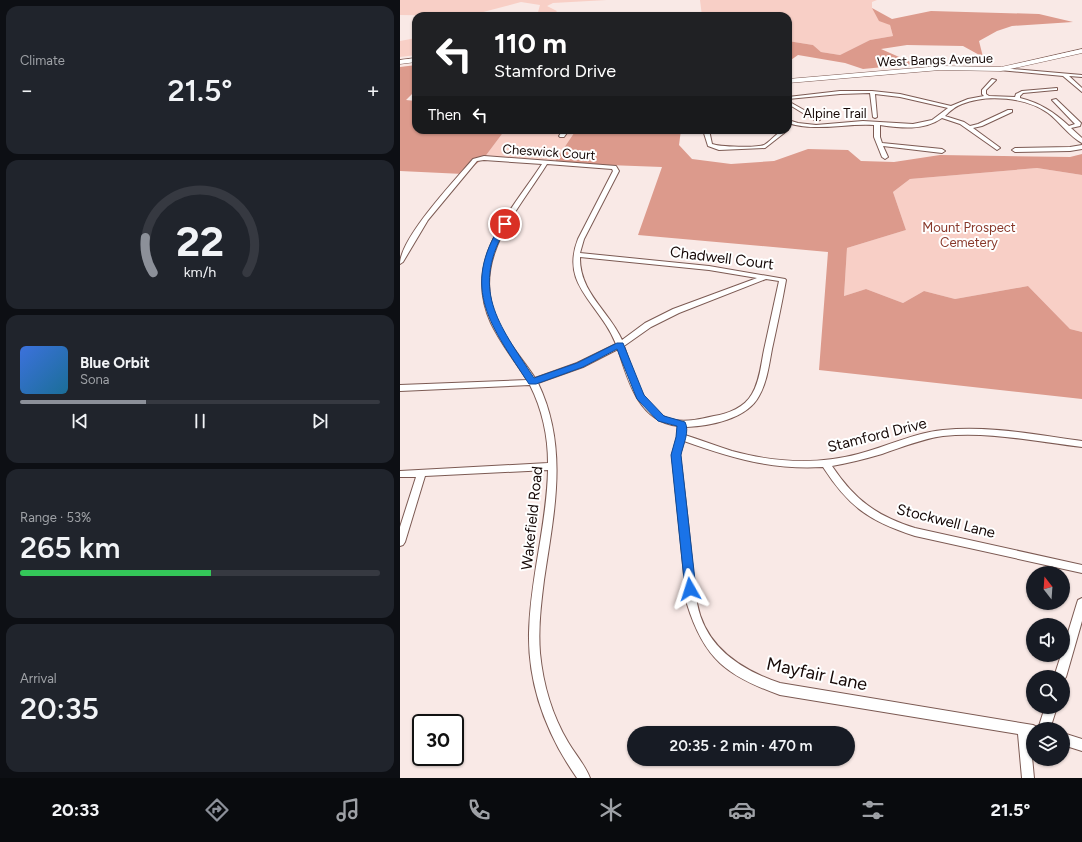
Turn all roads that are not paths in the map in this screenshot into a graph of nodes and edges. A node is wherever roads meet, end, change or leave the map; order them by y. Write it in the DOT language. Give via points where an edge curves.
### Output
graph roads {
  1 [pos="1082,51"];
  2 [pos="412,60"];
  3 [pos="400,62"];
  4 [pos="1001,69"];
  5 [pos="1065,75"];
  6 [pos="1082,76"];
  7 [pos="994,80"];
  8 [pos="792,81"];
  9 [pos="1055,89"];
  10 [pos="1082,91"];
  11 [pos="872,92"];
  12 [pos="792,98"];
  13 [pos="987,98"];
  14 [pos="1017,100"];
  15 [pos="1054,100"];
  16 [pos="792,104"];
  17 [pos="952,108"];
  18 [pos="1010,111"];
  19 [pos="941,116"];
  20 [pos="875,117"];
  21 [pos="818,120"];
  22 [pos="794,123"];
  23 [pos="877,124"];
  24 [pos="968,128"];
  25 [pos="1067,128"];
  26 [pos="707,134"];
  27 [pos="779,134"];
  28 [pos="1082,141"];
  29 [pos="880,144"];
  30 [pos="1082,147"];
  31 [pos="997,148"];
  32 [pos="1015,150"];
  33 [pos="942,151"];
  34 [pos="884,157"];
  35 [pos="546,162"];
  36 [pos="577,255"];
  37 [pos="400,262"];
  38 [pos="767,277"];
  39 [pos="620,345"];
  40 [pos="532,382"];
  41 [pos="400,388"];
  42 [pos="682,424"];
  43 [pos="681,437"];
  44 [pos="1082,444"];
  45 [pos="825,463"];
  46 [pos="553,466"];
  47 [pos="400,474"];
  48 [pos="421,474"];
  49 [pos="400,542"];
  50 [pos="1082,569"];
  51 [pos="1082,604"];
  52 [pos="1062,670"];
  53 [pos="1026,730"];
  54 [pos="1070,741"];
  55 [pos="1082,745"];
  56 [pos="1028,766"];
  57 [pos="584,778"];
  58 [pos="1028,778"];
  1 -- 4 [label="street, West Bangs Avenue"];
  2 -- 3 [label="street"];
  4 -- 5 [label="street"];
  4 -- 8 [label="street, West Bangs Avenue" via="933,69"];
  5 -- 6 [label="street"];
  5 -- 10 [label="street"];
  7 -- 13 [label="street" via="984,90"];
  9 -- 14 [label="street" via="1022,92"];
  11 -- 12 [label="street"];
  11 -- 17 [label="street"];
  11 -- 20 [label="street, Alpine Trail"];
  13 -- 14 [label="street, Alpine Trail"];
  13 -- 17 [label="street, Alpine Trail" via="961,102"];
  14 -- 25 [label="street, Alpine Trail" via="1045,110"];
  15 -- 25 [label="street" via="1078,123 1075,127"];
  16 -- 21 [label="street, Alpine Trail"];
  17 -- 19 [label="street, Alpine Trail"];
  18 -- 24 [label="street"];
  19 -- 23 [label="street, Alpine Trail" via="936,121 919,126"];
  19 -- 24 [label="street"];
  22 -- 23 [label="street, Alpine Trail" via="825,126"];
  23 -- 29 [label="street, Alpine Trail" via="876,133"];
  24 -- 31 [label="street"];
  25 -- 28 [label="street, Alpine Trail"];
  26 -- 27 [label="street, Alpine Trail" via="710,145 716,148 760,148"];
  29 -- 33 [label="street"];
  29 -- 34 [label="street, Alpine Trail"];
  30 -- 32 [label="street"];
  35 -- 36 [label="street, Cheswick Court" via="610,166 616,171 581,239"];
  35 -- 37 [label="street, Cheswick Court" via="479,159 473,162 425,219"];
  35 -- 40 [label="street, Wakefield Road" via="496,238 489,256 485,281 491,315"];
  36 -- 38 [label="street, Chadwell Court" via="709,268"];
  36 -- 39 [label="street" via="581,283 610,324"];
  38 -- 39 [label="street" via="676,311 648,325"];
  38 -- 42 [label="street, Chadwell Court" via="783,280 761,384 756,396 746,406 719,419"];
  39 -- 40 [label="street" via="580,365"];
  39 -- 42 [label="street" via="640,397 661,419"];
  40 -- 41 [label="street"];
  40 -- 46 [label="street, Wakefield Road" via="548,423"];
  42 -- 43 [label="street, Mayfair Lane"];
  43 -- 45 [label="street, Stamford Drive" via="752,459 782,463"];
  43 -- 53 [label="street, Mayfair Lane" via="676,455 692,604 703,634 719,657 745,675 780,688"];
  44 -- 45 [label="street, Stamford Drive" via="991,433 960,432 927,436 855,458"];
  45 -- 50 [label="street, Stockwell Lane" via="852,499 865,511 889,523 915,532"];
  46 -- 48 [label="street"];
  46 -- 57 [label="street, Wakefield Road" via="552,496 536,603 535,657 548,712 558,737"];
  47 -- 48 [label="street"];
  48 -- 49 [label="street"];
  51 -- 52 [label="street"];
  54 -- 55 [label="street"];
  56 -- 58 [label="street"];
}
